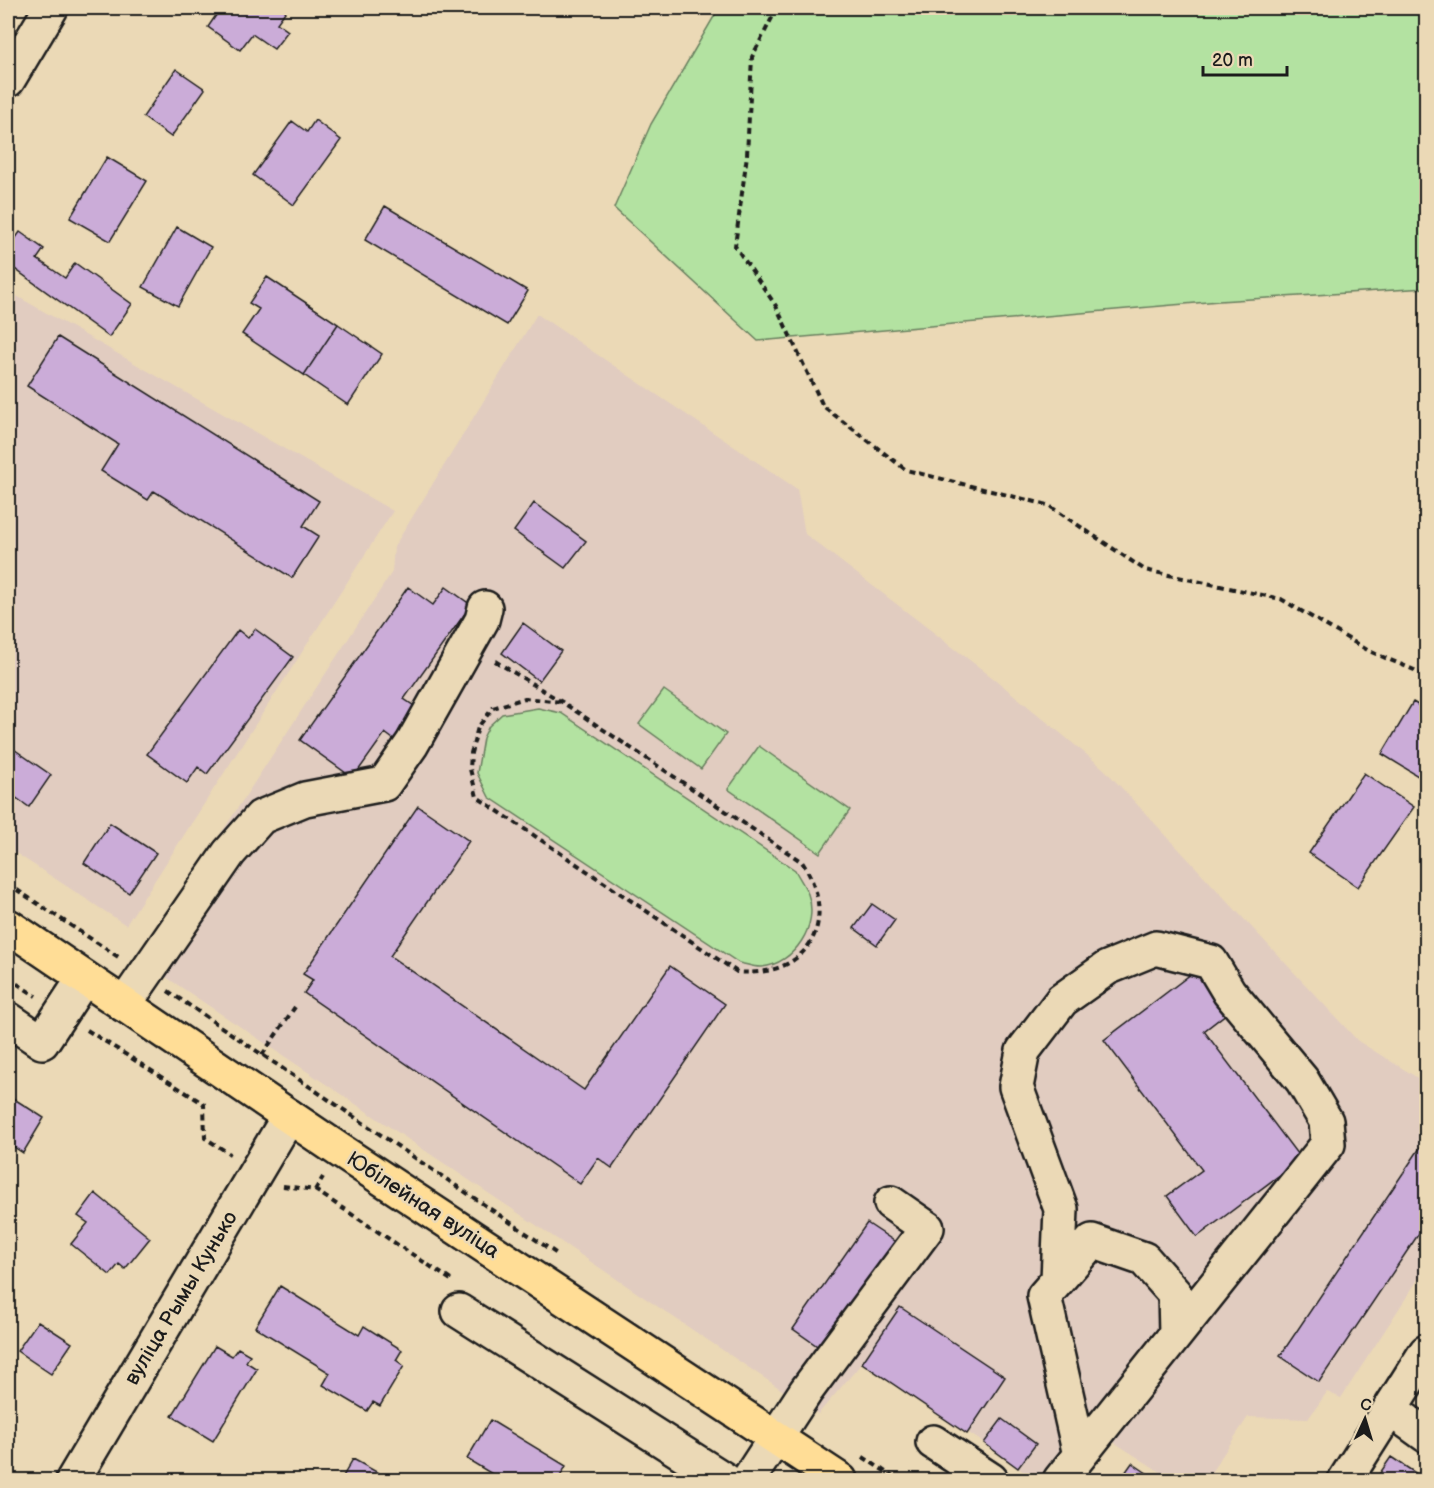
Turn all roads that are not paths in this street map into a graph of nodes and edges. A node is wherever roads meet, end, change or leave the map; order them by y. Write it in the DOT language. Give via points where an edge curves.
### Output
graph roads {
  1 [pos="51,8"];
  2 [pos="8,80"];
  3 [pos="485,609"];
  4 [pos="8,926"];
  5 [pos="84,978"];
  6 [pos="124,1005"];
  7 [pos="8,1019"];
  8 [pos="289,1116"];
  9 [pos="891,1203"];
  10 [pos="1058,1280"];
  11 [pos="459,1297"];
  12 [pos="1176,1334"];
  13 [pos="1426,1352"];
  14 [pos="1390,1409"];
  15 [pos="1426,1435"];
  16 [pos="776,1438"];
  17 [pos="933,1443"];
  18 [pos="1080,1455"];
  19 [pos="850,1468"];
  20 [pos="73,1480"];
  21 [pos="725,1480"];
  22 [pos="748,1480"];
  23 [pos="990,1480"];
  24 [pos="1060,1480"];
  25 [pos="1345,1480"];
  1 -- 2 [label="street"];
  3 -- 6 [label="street" via="412,744 384,784 305,799 261,817 229,853"];
  4 -- 5 [label="main road, Юбілейная вуліца"];
  5 -- 6 [label="main road, Юбілейная вуліца"];
  5 -- 7 [label="street" via="42,1042"];
  6 -- 8 [label="main road, Юбілейная вуліца"];
  8 -- 16 [label="main road, Юбілейная вуліца"];
  8 -- 20 [label="street, вуліца Рымы Кунько"];
  9 -- 16 [label="street" via="927,1228 806,1391"];
  10 -- 12 [label="street" via="1092,1241 1144,1259 1175,1294"];
  10 -- 12 [label="street" via="1061,1209 1016,1087 1023,1051 1062,1000 1107,968 1156,948 1211,962 1229,992 1302,1080 1326,1121 1328,1144"];
  10 -- 18 [label="street" via="1044,1296"];
  11 -- 21 [label="street"];
  12 -- 18 [label="street"];
  13 -- 14 [label="street"];
  14 -- 15 [label="street"];
  14 -- 25 [label="street"];
  16 -- 19 [label="main road, Юбілейная вуліца"];
  16 -- 22 [label="street"];
  17 -- 23 [label="street"];
  18 -- 24 [label="street"];
}
